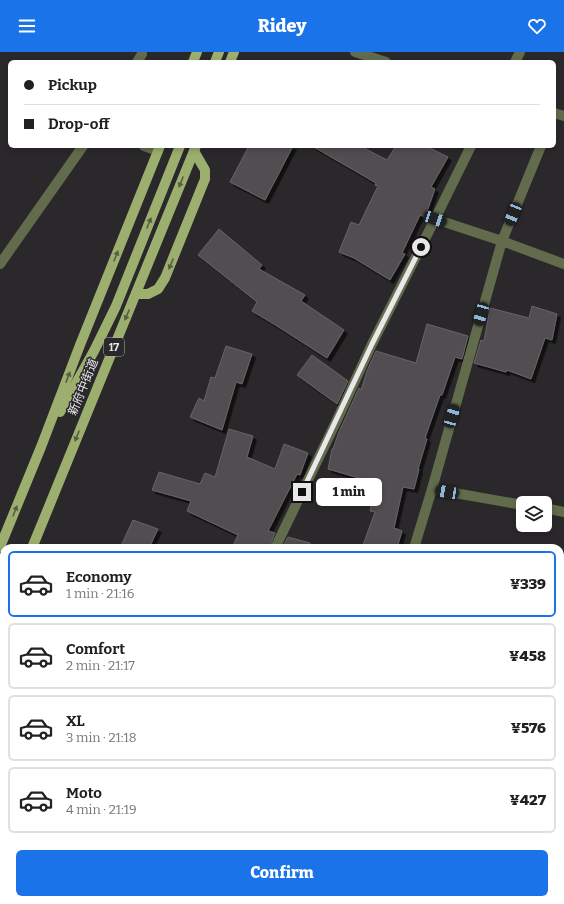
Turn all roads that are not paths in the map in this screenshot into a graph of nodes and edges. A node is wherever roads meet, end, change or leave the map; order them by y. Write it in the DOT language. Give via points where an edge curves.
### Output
graph roads {
  1 [pos="355,52"];
  2 [pos="380,60"];
  3 [pos="81,148"];
  4 [pos="179,148"];
  5 [pos="195,148"];
  6 [pos="470,148"];
  7 [pos="540,148"];
  8 [pos="159,149"];
  9 [pos="435,219"];
  10 [pos="502,241"];
  11 [pos="0,264"];
  12 [pos="564,264"];
  13 [pos="136,294"];
  14 [pos="41,447"];
  15 [pos="432,489"];
  16 [pos="516,504"];
  17 [pos="552,509"];
  18 [pos="564,512"];
  19 [pos="1,544"];
  20 [pos="34,544"];
  21 [pos="277,544"];
  22 [pos="415,544"];
  1 -- 2 [label="street"];
  3 -- 11 [label="street"];
  14 -- 4 [label="main road, 新府中街道 / 17, one-way" via="116,306"];
  5 -- 13 [label="main road, 新府中街道 / 17, one-way"];
  5 -- 13 [label="main road, one-way" via="205,170 205,179 165,278 158,290 148,294"];
  6 -- 9 [label="street"];
  7 -- 10 [label="street"];
  14 -- 8 [label="main road, 新府中街道 / 17, one-way"];
  9 -- 10 [label="street"];
  9 -- 21 [label="street"];
  10 -- 12 [label="street"];
  10 -- 15 [label="street"];
  13 -- 20 [label="main road, 新府中街道 / 17, one-way"];
  19 -- 14 [label="main road, 新府中街道 / 17, one-way"];
  15 -- 16 [label="street"];
  15 -- 22 [label="street"];
  17 -- 18 [label="street"];
}
